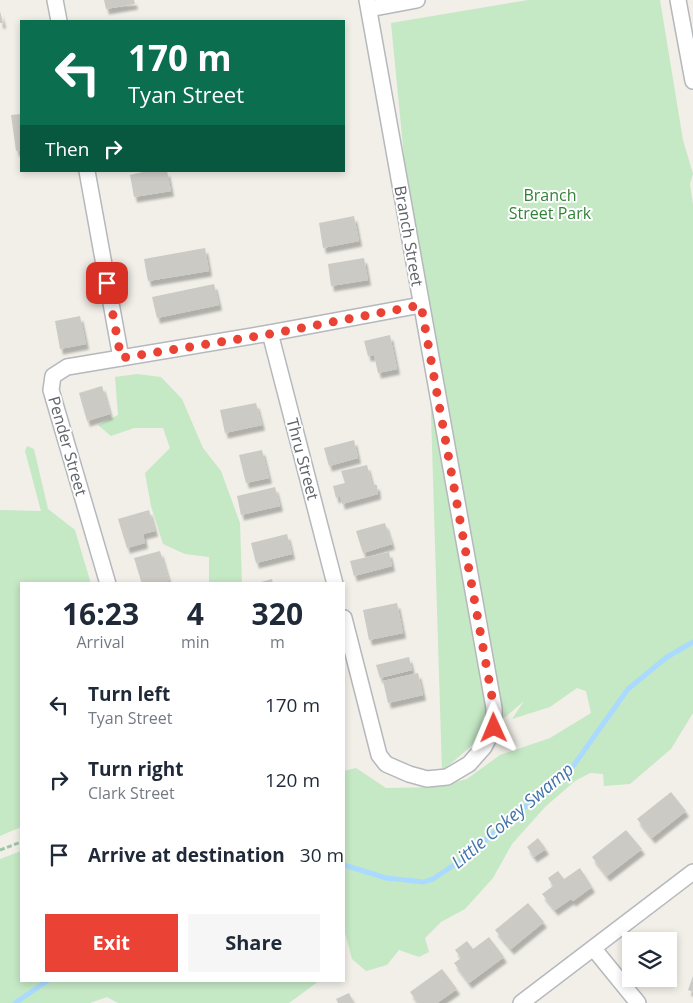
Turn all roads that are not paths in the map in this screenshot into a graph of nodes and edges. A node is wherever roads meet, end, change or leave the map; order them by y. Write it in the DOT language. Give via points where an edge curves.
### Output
graph roads {
  1 [pos="55,0"];
  2 [pos="417,0"];
  3 [pos="678,0"];
  4 [pos="368,4"];
  5 [pos="59,20"];
  6 [pos="693,81"];
  7 [pos="87,172"];
  8 [pos="421,305"];
  9 [pos="270,334"];
  10 [pos="121,358"];
  11 [pos="107,582"];
  12 [pos="334,582"];
  13 [pos="345,622"];
  14 [pos="693,872"];
  15 [pos="594,949"];
  16 [pos="521,1003"];
  17 [pos="638,1003"];
  1 -- 5 [label="street"];
  2 -- 4 [label="street"];
  3 -- 6 [label="street"];
  4 -- 8 [label="street, Branch Street"];
  7 -- 10 [label="street"];
  8 -- 9 [label="street, Pender Street"];
  8 -- 13 [label="street, Branch Street" via="494,708 494,728 469,764 447,777 427,779 386,764 379,755"];
  9 -- 10 [label="street, Pender Street"];
  9 -- 12 [label="street, Thru Street"];
  10 -- 11 [label="street, Pender Street" via="67,367 53,376 51,390"];
  14 -- 15 [label="street"];
  15 -- 16 [label="street"];
  15 -- 17 [label="street"];
}
